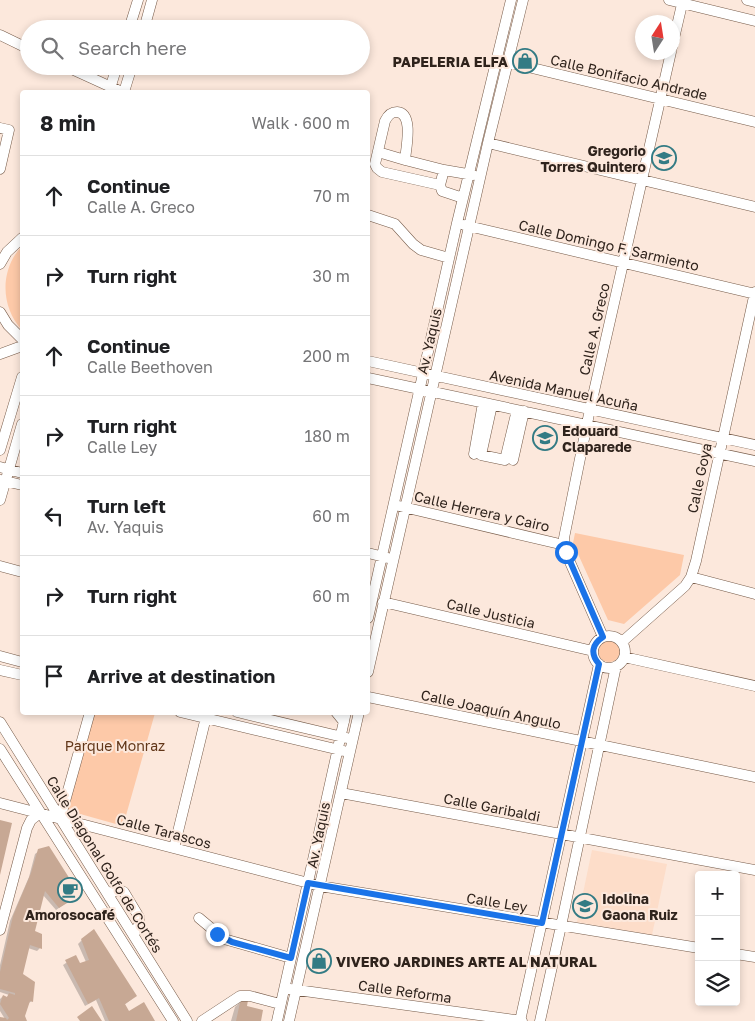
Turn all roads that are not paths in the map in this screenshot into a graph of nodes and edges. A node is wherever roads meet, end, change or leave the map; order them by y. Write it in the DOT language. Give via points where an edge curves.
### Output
graph roads {
  1 [pos="138,0"];
  2 [pos="152,0"];
  3 [pos="511,0"];
  4 [pos="524,0"];
  5 [pos="669,0"];
  6 [pos="747,0"];
  7 [pos="683,2"];
  8 [pos="755,2"];
  9 [pos="680,15"];
  10 [pos="132,20"];
  11 [pos="146,20"];
  12 [pos="755,21"];
  13 [pos="0,35"];
  14 [pos="20,45"];
  15 [pos="497,60"];
  16 [pos="669,60"];
  17 [pos="509,63"];
  18 [pos="82,75"];
  19 [pos="114,75"];
  20 [pos="129,75"];
  21 [pos="110,90"];
  22 [pos="124,90"];
  23 [pos="660,99"];
  24 [pos="755,122"];
  25 [pos="0,128"];
  26 [pos="488,144"];
  27 [pos="378,152"];
  28 [pos="405,160"];
  29 [pos="0,169"];
  30 [pos="444,170"];
  31 [pos="468,174"];
  32 [pos="481,177"];
  33 [pos="642,180"];
  34 [pos="440,185"];
  35 [pos="462,198"];
  36 [pos="755,207"];
  37 [pos="370,216"];
  38 [pos="457,223"];
  39 [pos="470,226"];
  40 [pos="20,240"];
  41 [pos="449,258"];
  42 [pos="624,262"];
  43 [pos="0,263"];
  44 [pos="755,293"];
  45 [pos="0,312"];
  46 [pos="20,337"];
  47 [pos="20,347"];
  48 [pos="0,354"];
  49 [pos="370,361"];
  50 [pos="423,373"];
  51 [pos="435,376"];
  52 [pos="370,378"];
  53 [pos="20,384"];
  54 [pos="419,390"];
  55 [pos="432,392"];
  56 [pos="488,404"];
  57 [pos="590,409"];
  58 [pos="520,411"];
  59 [pos="587,425"];
  60 [pos="20,429"];
  61 [pos="722,437"];
  62 [pos="755,445"];
  63 [pos="0,450"];
  64 [pos="719,453"];
  65 [pos="474,454"];
  66 [pos="513,460"];
  67 [pos="755,461"];
  68 [pos="4,468"];
  69 [pos="20,472"];
  70 [pos="3,481"];
  71 [pos="20,485"];
  72 [pos="0,500"];
  73 [pos="393,505"];
  74 [pos="406,508"];
  75 [pos="564,545"];
  76 [pos="370,554"];
  77 [pos="381,557"];
  78 [pos="394,560"];
  79 [pos="0,566"];
  80 [pos="370,567"];
  81 [pos="378,569"];
  82 [pos="20,571"];
  83 [pos="391,572"];
  84 [pos="691,577"];
  85 [pos="755,594"];
  86 [pos="383,602"];
  87 [pos="370,608"];
  88 [pos="603,637"];
  89 [pos="622,642"];
  90 [pos="593,651"];
  91 [pos="0,656"];
  92 [pos="624,657"];
  93 [pos="20,661"];
  94 [pos="370,663"];
  95 [pos="599,664"];
  96 [pos="616,666"];
  97 [pos="0,670"];
  98 [pos="20,675"];
  99 [pos="755,686"];
  100 [pos="370,697"];
  101 [pos="89,715"];
  102 [pos="358,715"];
  103 [pos="206,716"];
  104 [pos="268,716"];
  105 [pos="345,717"];
  106 [pos="0,722"];
  107 [pos="341,737"];
  108 [pos="353,740"];
  109 [pos="582,742"];
  110 [pos="599,745"];
  111 [pos="0,749"];
  112 [pos="338,750"];
  113 [pos="350,753"];
  114 [pos="755,777"];
  115 [pos="341,793"];
  116 [pos="0,802"];
  117 [pos="40,813"];
  118 [pos="60,819"];
  119 [pos="561,834"];
  120 [pos="580,837"];
  121 [pos="174,848"];
  122 [pos="755,870"];
  123 [pos="308,883"];
  124 [pos="320,886"];
  125 [pos="199,918"];
  126 [pos="542,923"];
  127 [pos="561,926"];
  128 [pos="0,928"];
  129 [pos="695,947"];
  130 [pos="740,955"];
  131 [pos="755,957"];
  132 [pos="291,958"];
  133 [pos="284,988"];
  134 [pos="296,990"];
  135 [pos="280,1004"];
  136 [pos="173,1021"];
  137 [pos="187,1021"];
  138 [pos="202,1021"];
  139 [pos="277,1021"];
  140 [pos="289,1021"];
  141 [pos="521,1021"];
  142 [pos="540,1021"];
  1 -- 10 [label="street"];
  2 -- 11 [label="street"];
  3 -- 15 [label="street, Av. Yaquis"];
  4 -- 17 [label="street, Av. Yaquis"];
  5 -- 7 [label="street"];
  6 -- 8 [label="street"];
  7 -- 9 [label="street"];
  7 -- 12 [label="street"];
  13 -- 14 [label="street"];
  15 -- 17 [label="street, Calle Bonifacio Andrade"];
  15 -- 31 [label="street, Av. Yaquis"];
  16 -- 23 [label="street, Calle A. Greco"];
  17 -- 23 [label="street, Calle Bonifacio Andrade"];
  17 -- 26 [label="street, Av. Yaquis"];
  18 -- 21 [label="street"];
  19 -- 21 [label="street"];
  20 -- 22 [label="street"];
  23 -- 24 [label="street, Calle Bonifacio Andrade"];
  23 -- 33 [label="street, Calle A. Greco"];
  25 -- 29 [label="street" via="9,130"];
  26 -- 32 [label="street, Av. Yaquis"];
  26 -- 33 [label="street"];
  27 -- 28 [label="street"];
  27 -- 28 [label="street" via="388,115 402,113 408,123"];
  27 -- 34 [label="street" via="375,164 382,172"];
  28 -- 30 [label="street"];
  30 -- 31 [label="street"];
  30 -- 34 [label="street"];
  31 -- 32 [label="street"];
  31 -- 35 [label="street, Av. Yaquis"];
  32 -- 39 [label="street, Av. Yaquis"];
  33 -- 36 [label="street"];
  33 -- 42 [label="street, Calle A. Greco"];
  34 -- 35 [label="street" via="444,193"];
  35 -- 38 [label="street, Av. Yaquis"];
  37 -- 41 [label="street" via="396,224 421,250"];
  38 -- 39 [label="street, Calle Domingo F. Sarmiento"];
  38 -- 41 [label="street, Av. Yaquis"];
  39 -- 42 [label="street, Calle Domingo F. Sarmiento"];
  39 -- 51 [label="street, Av. Yaquis"];
  40 -- 43 [label="street"];
  41 -- 50 [label="street, Av. Yaquis"];
  42 -- 44 [label="street, Calle Domingo F. Sarmiento"];
  42 -- 57 [label="street, Calle A. Greco"];
  44 -- 61 [label="street, Calle Goya"];
  45 -- 46 [label="street"];
  47 -- 48 [label="street"];
  49 -- 50 [label="street, Avenida Manuel Acuña"];
  50 -- 51 [label="street, Avenida Manuel Acuña"];
  50 -- 54 [label="street, Av. Yaquis"];
  51 -- 55 [label="street, Av. Yaquis"];
  51 -- 57 [label="street, Avenida Manuel Acuña"];
  52 -- 54 [label="street"];
  53 -- 63 [label="street"];
  54 -- 55 [label="street"];
  54 -- 73 [label="street, Av. Yaquis"];
  55 -- 56 [label="street"];
  55 -- 74 [label="street, Av. Yaquis"];
  56 -- 58 [label="street"];
  56 -- 58 [label="street" via="481,455 505,460"];
  56 -- 65 [label="street"];
  57 -- 59 [label="street, Calle A. Greco"];
  57 -- 61 [label="street, Avenida Manuel Acuña"];
  58 -- 59 [label="street"];
  58 -- 66 [label="street"];
  59 -- 64 [label="street"];
  59 -- 75 [label="street, Calle A. Greco"];
  60 -- 68 [label="street"];
  61 -- 62 [label="street, Avenida Manuel Acuña"];
  61 -- 64 [label="street, Calle Goya"];
  64 -- 67 [label="street"];
  64 -- 84 [label="street, Calle Goya"];
  68 -- 69 [label="street"];
  68 -- 70 [label="street"];
  70 -- 71 [label="street"];
  70 -- 72 [label="street"];
  73 -- 74 [label="street, Calle Herrera y Cairo"];
  73 -- 77 [label="street, Av. Yaquis"];
  74 -- 75 [label="street, Calle Herrera y Cairo"];
  74 -- 78 [label="street, Av. Yaquis"];
  75 -- 88 [label="street, Calle A. Greco"];
  76 -- 77 [label="street"];
  77 -- 78 [label="street"];
  77 -- 81 [label="street, Av. Yaquis"];
  78 -- 83 [label="street, Av. Yaquis"];
  79 -- 82 [label="street"];
  80 -- 81 [label="street"];
  81 -- 83 [label="street"];
  81 -- 87 [label="street"];
  83 -- 86 [label="street, Av. Yaquis"];
  84 -- 85 [label="street"];
  84 -- 89 [label="street, Calle Goya"];
  86 -- 90 [label="street, Calle Justicia"];
  86 -- 94 [label="street, Av. Yaquis"];
  88 -- 89 [label="street" via="614,636"];
  88 -- 90 [label="street" via="596,642"];
  89 -- 92 [label="street"];
  90 -- 95 [label="street"];
  91 -- 93 [label="street"];
  92 -- 96 [label="street"];
  92 -- 99 [label="street"];
  95 -- 96 [label="street" via="608,668"];
  95 -- 109 [label="street"];
  96 -- 110 [label="street"];
  97 -- 98 [label="street"];
  100 -- 109 [label="street, Calle Joaquín Angulo"];
  101 -- 118 [label="street"];
  102 -- 108 [label="street, Av. Yaquis"];
  103 -- 112 [label="street"];
  103 -- 121 [label="street"];
  104 -- 107 [label="street"];
  105 -- 107 [label="street, Av. Yaquis"];
  106 -- 118 [label="street, Calle Diagonal Golfo de Cortés"];
  107 -- 108 [label="street"];
  107 -- 112 [label="street, Av. Yaquis"];
  108 -- 113 [label="street, Av. Yaquis"];
  109 -- 110 [label="street, Calle Joaquín Angulo"];
  109 -- 119 [label="street"];
  110 -- 114 [label="street, Calle Joaquín Angulo"];
  110 -- 120 [label="street"];
  111 -- 117 [label="street, Calle Diagonal Golfo de Cortés"];
  112 -- 113 [label="street"];
  112 -- 123 [label="street, Av. Yaquis"];
  113 -- 115 [label="street, Av. Yaquis"];
  115 -- 119 [label="street, Calle Garibaldi"];
  115 -- 124 [label="street, Av. Yaquis"];
  116 -- 117 [label="street, Calle Tarascos"];
  117 -- 118 [label="street, Calle Tarascos"];
  117 -- 128 [label="street" via="27,828"];
  117 -- 136 [label="street, Calle Diagonal Golfo de Cortés"];
  118 -- 121 [label="street, Calle Tarascos"];
  118 -- 137 [label="street, Calle Diagonal Golfo de Cortés"];
  119 -- 120 [label="street, Calle Garibaldi"];
  119 -- 126 [label="street"];
  120 -- 122 [label="street, Calle Garibaldi"];
  120 -- 127 [label="street"];
  121 -- 123 [label="street, Calle Tarascos"];
  123 -- 124 [label="street, Calle Tarascos"];
  123 -- 132 [label="street, Av. Yaquis"];
  124 -- 126 [label="street, Calle Ley"];
  124 -- 134 [label="street, Av. Yaquis"];
  125 -- 132 [label="street" via="224,939"];
  126 -- 127 [label="street, Calle Ley"];
  126 -- 141 [label="street"];
  127 -- 129 [label="street, Calle Ley"];
  127 -- 142 [label="street"];
  130 -- 131 [label="street"];
  132 -- 133 [label="street, Av. Yaquis"];
  133 -- 134 [label="street, Calle Reforma"];
  133 -- 135 [label="street, Av. Yaquis"];
  134 -- 140 [label="street, Av. Yaquis"];
  134 -- 141 [label="street, Calle Reforma"];
  135 -- 138 [label="street" via="240,996"];
  135 -- 139 [label="street, Av. Yaquis"];
}
